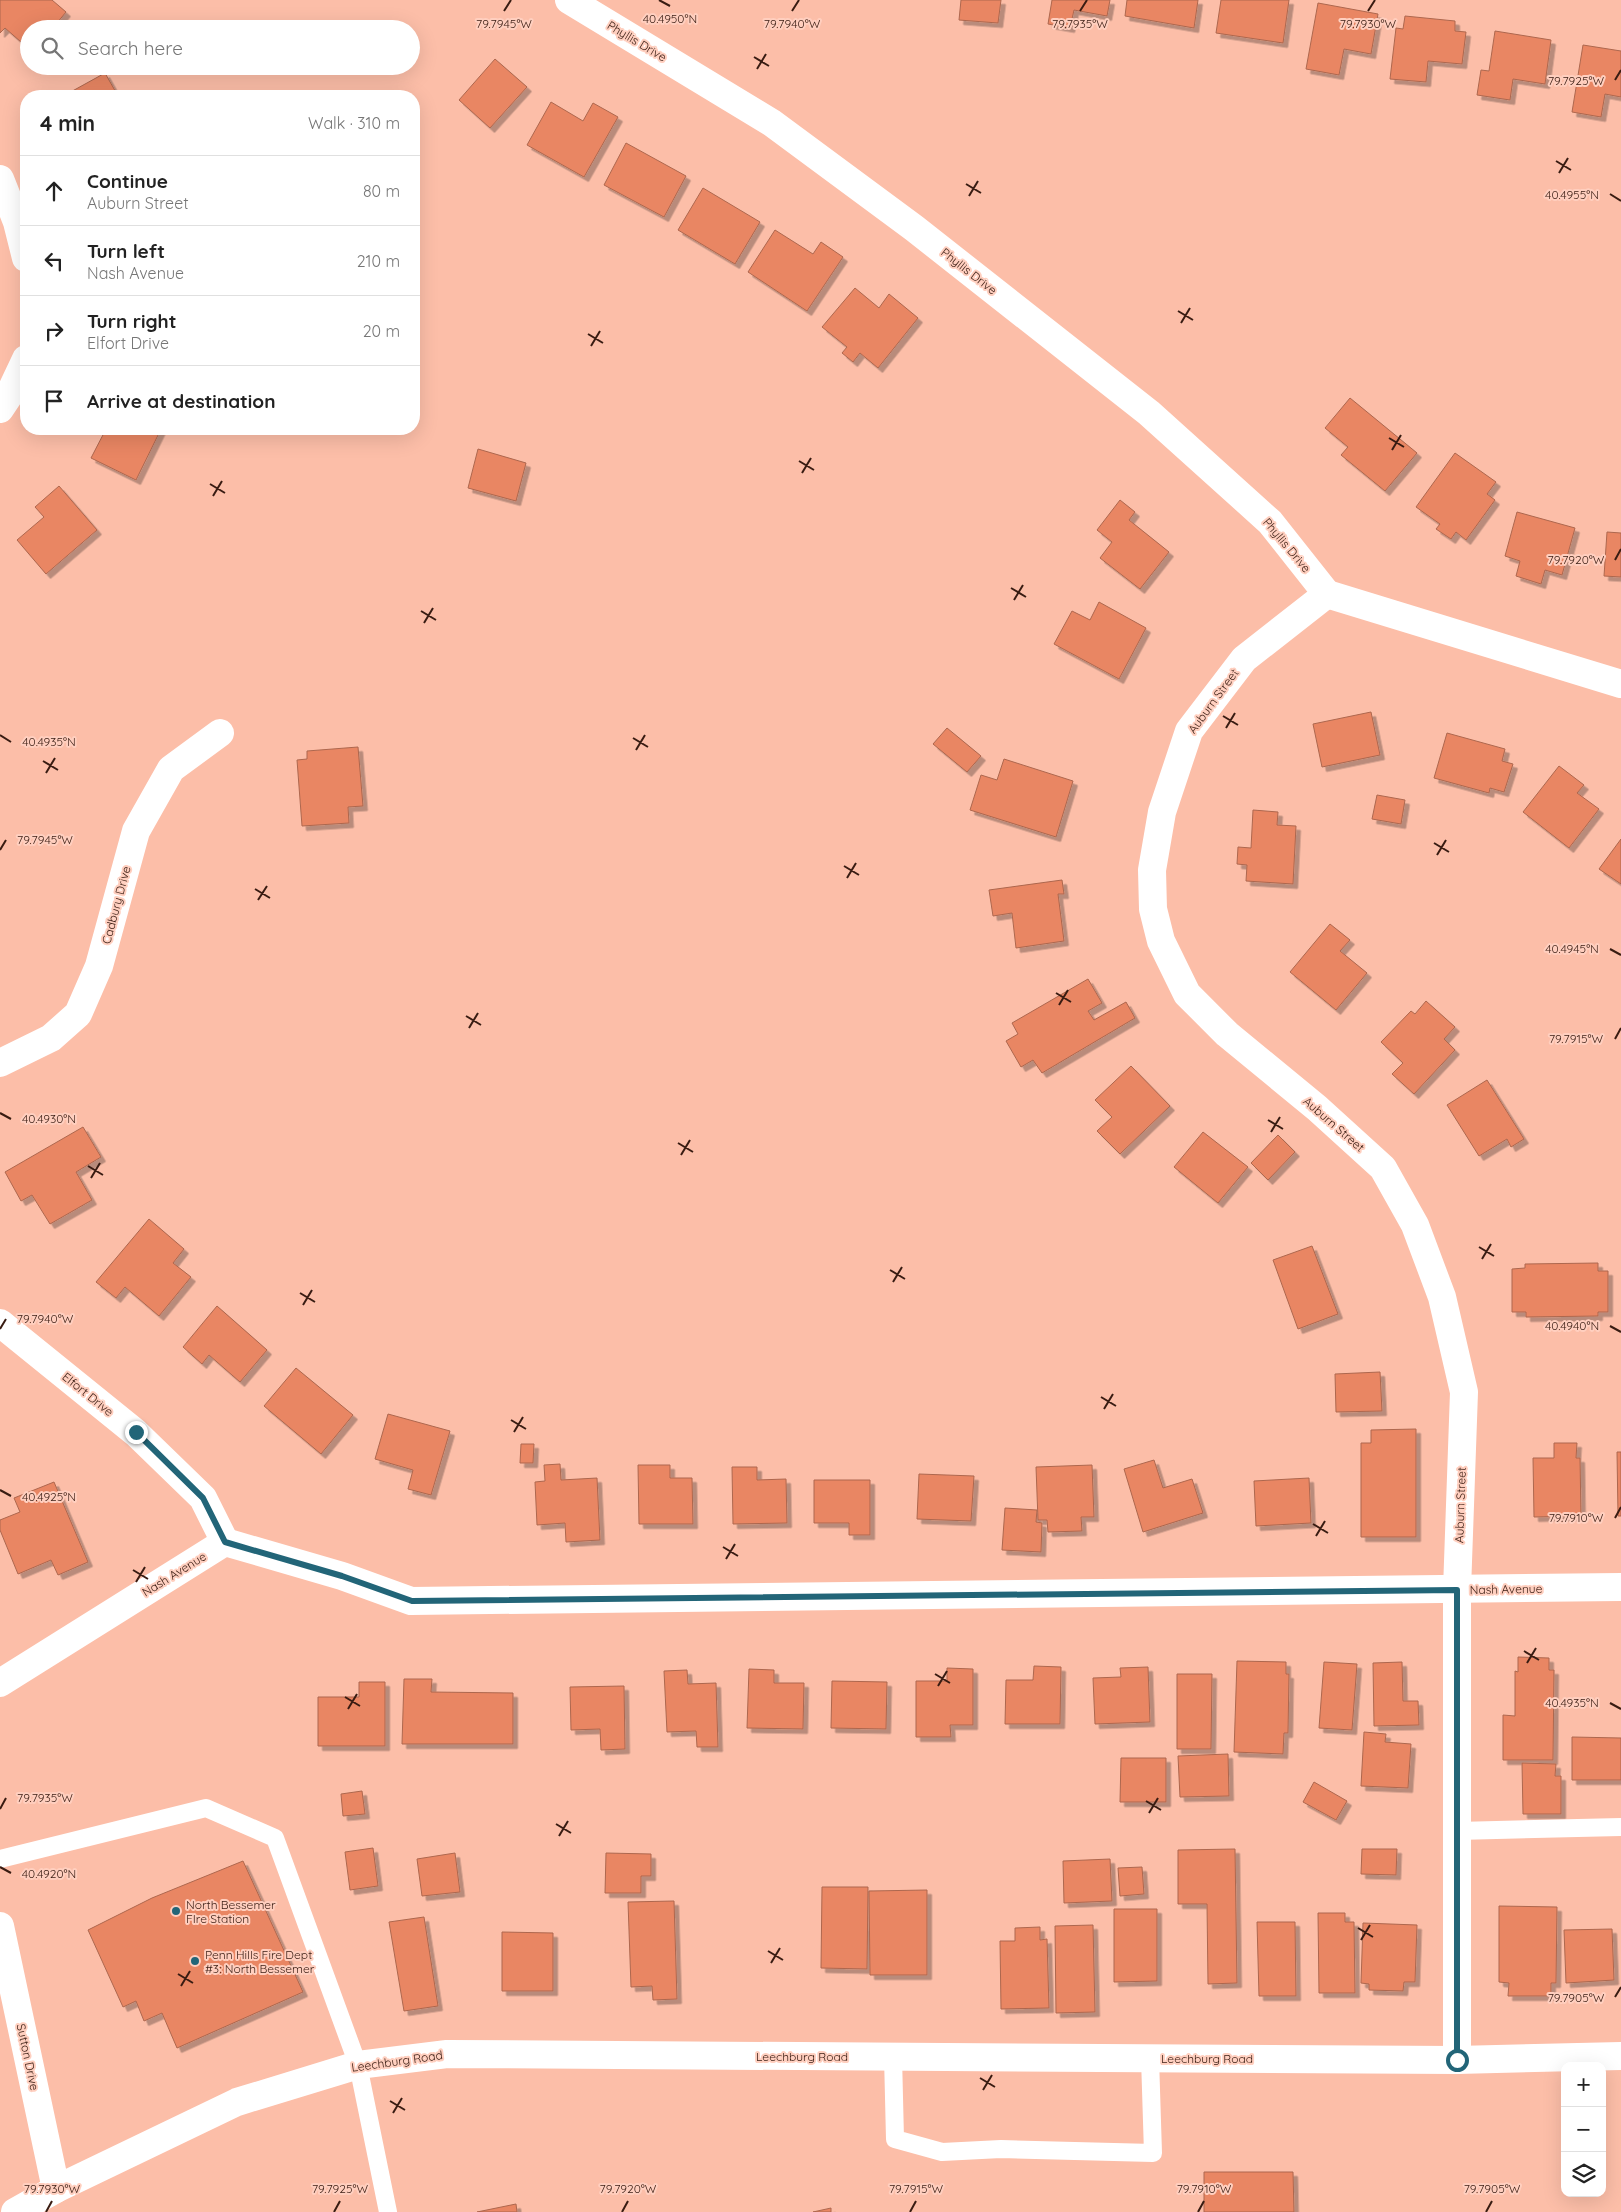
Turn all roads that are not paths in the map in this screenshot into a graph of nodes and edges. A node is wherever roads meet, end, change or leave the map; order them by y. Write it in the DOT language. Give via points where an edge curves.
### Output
graph roads {
  1 [pos="569,0"];
  2 [pos="0,179"];
  3 [pos="20,234"];
  4 [pos="20,372"];
  5 [pos="0,409"];
  6 [pos="1327,594"];
  7 [pos="1621,684"];
  8 [pos="220,732"];
  9 [pos="0,1063"];
  10 [pos="0,1323"];
  11 [pos="225,1542"];
  12 [pos="1621,1587"];
  13 [pos="1457,1590"];
  14 [pos="0,1683"];
  15 [pos="1621,1827"];
  16 [pos="1457,1831"];
  17 [pos="0,1859"];
  18 [pos="0,1926"];
  19 [pos="893,2056"];
  20 [pos="1621,2056"];
  21 [pos="1150,2058"];
  22 [pos="1457,2060"];
  23 [pos="358,2065"];
  24 [pos="56,2189"];
  25 [pos="15,2212"];
  26 [pos="388,2212"];
  1 -- 6 [label="street, Phyllis Drive" via="772,123 914,228 1149,412 1270,522"];
  2 -- 3 [label="street"];
  4 -- 5 [label="street"];
  6 -- 7 [label="street"];
  6 -- 13 [label="street, Auburn Street" via="1244,659 1189,731 1162,812 1152,870 1153,909 1161,941 1187,994 1227,1034 1317,1108 1383,1168 1415,1224 1442,1297 1464,1392"];
  8 -- 9 [label="street, Cadbury Drive" via="171,769 136,830 99,966 78,1014 51,1038"];
  10 -- 11 [label="street, Elfort Drive" via="136,1432 203,1498"];
  11 -- 13 [label="street, Nash Avenue" via="342,1576 412,1601"];
  11 -- 14 [label="street, Nash Avenue"];
  12 -- 13 [label="street, Nash Avenue"];
  13 -- 16 [label="street, Auburn Street"];
  15 -- 16 [label="lane"];
  16 -- 22 [label="street, Auburn Street"];
  17 -- 23 [label="lane" via="206,1808 275,1838"];
  18 -- 24 [label="street, Sutton Drive"];
  19 -- 21 [label="street, Leechburg Road"];
  19 -- 21 [label="lane" via="895,2139 942,2152 1001,2149 1153,2153"];
  19 -- 23 [label="street, Leechburg Road" via="447,2054"];
  20 -- 22 [label="street, Leechburg Road"];
  21 -- 22 [label="street, Leechburg Road"];
  23 -- 24 [label="street, Leechburg Road" via="238,2102"];
  23 -- 26 [label="lane"];
  24 -- 25 [label="street, Leechburg Road"];
}
